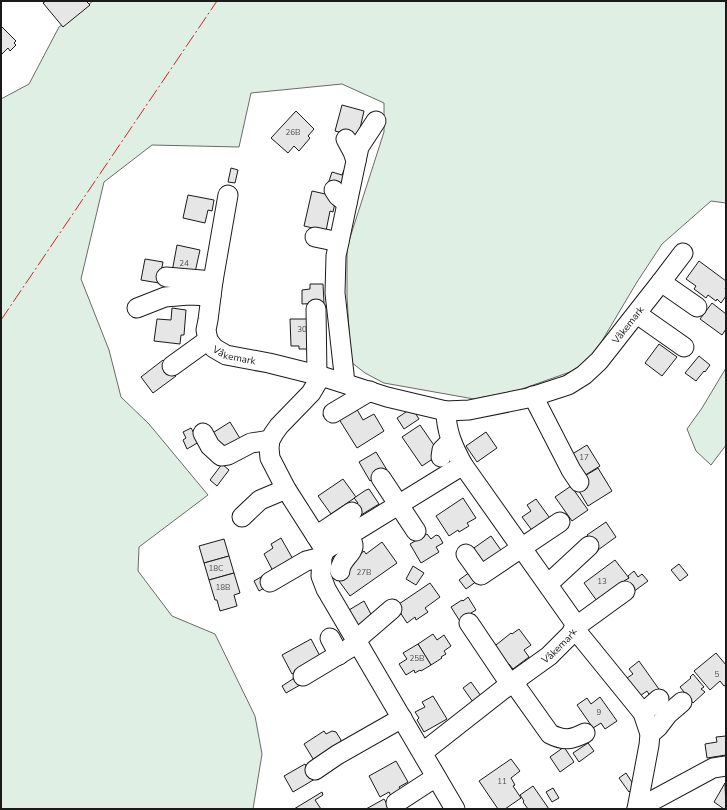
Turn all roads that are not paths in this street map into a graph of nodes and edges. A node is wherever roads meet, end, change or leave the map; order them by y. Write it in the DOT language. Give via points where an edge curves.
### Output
graph roads {
  1 [pos="376,120"];
  2 [pos="346,139"];
  3 [pos="355,166"];
  4 [pos="228,194"];
  5 [pos="315,237"];
  6 [pos="339,242"];
  7 [pos="683,253"];
  8 [pos="166,277"];
  9 [pos="661,282"];
  10 [pos="212,288"];
  11 [pos="697,307"];
  12 [pos="137,308"];
  13 [pos="316,309"];
  14 [pos="637,314"];
  15 [pos="208,340"];
  16 [pos="684,348"];
  17 [pos="172,366"];
  18 [pos="319,376"];
  19 [pos="345,383"];
  20 [pos="370,391"];
  21 [pos="533,396"];
  22 [pos="446,411"];
  23 [pos="333,413"];
  24 [pos="203,433"];
  25 [pos="270,440"];
  26 [pos="451,441"];
  27 [pos="441,456"];
  28 [pos="463,465"];
  29 [pos="381,478"];
  30 [pos="579,482"];
  31 [pos="286,489"];
  32 [pos="400,505"];
  33 [pos="352,512"];
  34 [pos="242,518"];
  35 [pos="560,522"];
  36 [pos="416,531"];
  37 [pos="348,536"];
  38 [pos="589,546"];
  39 [pos="522,547"];
  40 [pos="321,548"];
  41 [pos="466,554"];
  42 [pos="340,571"];
  43 [pos="270,582"];
  44 [pos="548,584"];
  45 [pos="625,591"];
  46 [pos="392,609"];
  47 [pos="469,623"];
  48 [pos="574,628"];
  49 [pos="330,638"];
  50 [pos="357,642"];
  51 [pos="339,655"];
  52 [pos="303,676"];
  53 [pos="511,683"];
  54 [pos="659,699"];
  55 [pos="682,702"];
  56 [pos="643,714"];
  57 [pos="402,718"];
  58 [pos="585,734"];
  59 [pos="650,734"];
  60 [pos="422,753"];
  61 [pos="726,766"];
  62 [pos="315,770"];
  63 [pos="436,777"];
  64 [pos="396,803"];
  65 [pos="455,809"];
  66 [pos="637,809"];
  1 -- 3 [label="street" via="359,146"];
  2 -- 3 [label="street" via="353,152"];
  3 -- 6 [label="street" via="340,196"];
  4 -- 10 [label="street, Våkemark"];
  5 -- 6 [label="street"];
  6 -- 19 [label="street" via="335,292"];
  7 -- 9 [label="street, Våkemark"];
  8 -- 10 [label="street"];
  9 -- 11 [label="street"];
  9 -- 14 [label="street, Våkemark"];
  10 -- 12 [label="street" via="189,295 165,297"];
  10 -- 15 [label="street, Våkemark" via="206,330"];
  13 -- 18 [label="street"];
  14 -- 16 [label="street"];
  14 -- 21 [label="street, Våkemark" via="599,361 584,375 568,385"];
  15 -- 17 [label="street"];
  15 -- 18 [label="street, Våkemark" via="214,348 226,355"];
  18 -- 19 [label="street, Våkemark"];
  18 -- 25 [label="street" via="311,393 279,426"];
  19 -- 20 [label="street, Våkemark"];
  20 -- 22 [label="street, Våkemark"];
  20 -- 23 [label="street"];
  21 -- 22 [label="street, Våkemark" via="469,410"];
  21 -- 30 [label="street"];
  22 -- 26 [label="street, Våkemark"];
  24 -- 25 [label="street" via="210,446 221,456 251,443"];
  25 -- 31 [label="street" via="270,458"];
  26 -- 27 [label="street" via="442,450"];
  26 -- 28 [label="street, Våkemark"];
  28 -- 32 [label="street"];
  28 -- 39 [label="street, Våkemark"];
  29 -- 32 [label="street"];
  31 -- 34 [label="street" via="260,500"];
  31 -- 40 [label="street"];
  32 -- 36 [label="street"];
  32 -- 37 [label="street"];
  33 -- 40 [label="street"];
  35 -- 39 [label="street"];
  37 -- 40 [label="street"];
  37 -- 42 [label="street" via="353,544 352,550 340,566"];
  38 -- 44 [label="street"];
  39 -- 41 [label="street" via="481,575"];
  39 -- 44 [label="street, Våkemark"];
  40 -- 43 [label="street" via="306,561"];
  40 -- 50 [label="street" via="321,576"];
  44 -- 48 [label="street, Våkemark" via="574,622"];
  45 -- 48 [label="street"];
  46 -- 50 [label="street"];
  47 -- 53 [label="street"];
  48 -- 53 [label="street, Våkemark" via="549,656"];
  48 -- 56 [label="street"];
  49 -- 51 [label="street"];
  50 -- 51 [label="street"];
  50 -- 57 [label="street"];
  51 -- 52 [label="street"];
  53 -- 58 [label="street" via="550,734 559,738 574,738"];
  53 -- 60 [label="street, Våkemark"];
  54 -- 56 [label="street"];
  55 -- 59 [label="street"];
  56 -- 59 [label="street"];
  57 -- 60 [label="street"];
  57 -- 62 [label="street"];
  59 -- 66 [label="street"];
  60 -- 63 [label="street"];
  61 -- 66 [label="street" via="713,768"];
  63 -- 64 [label="street"];
  63 -- 65 [label="street"];
}
